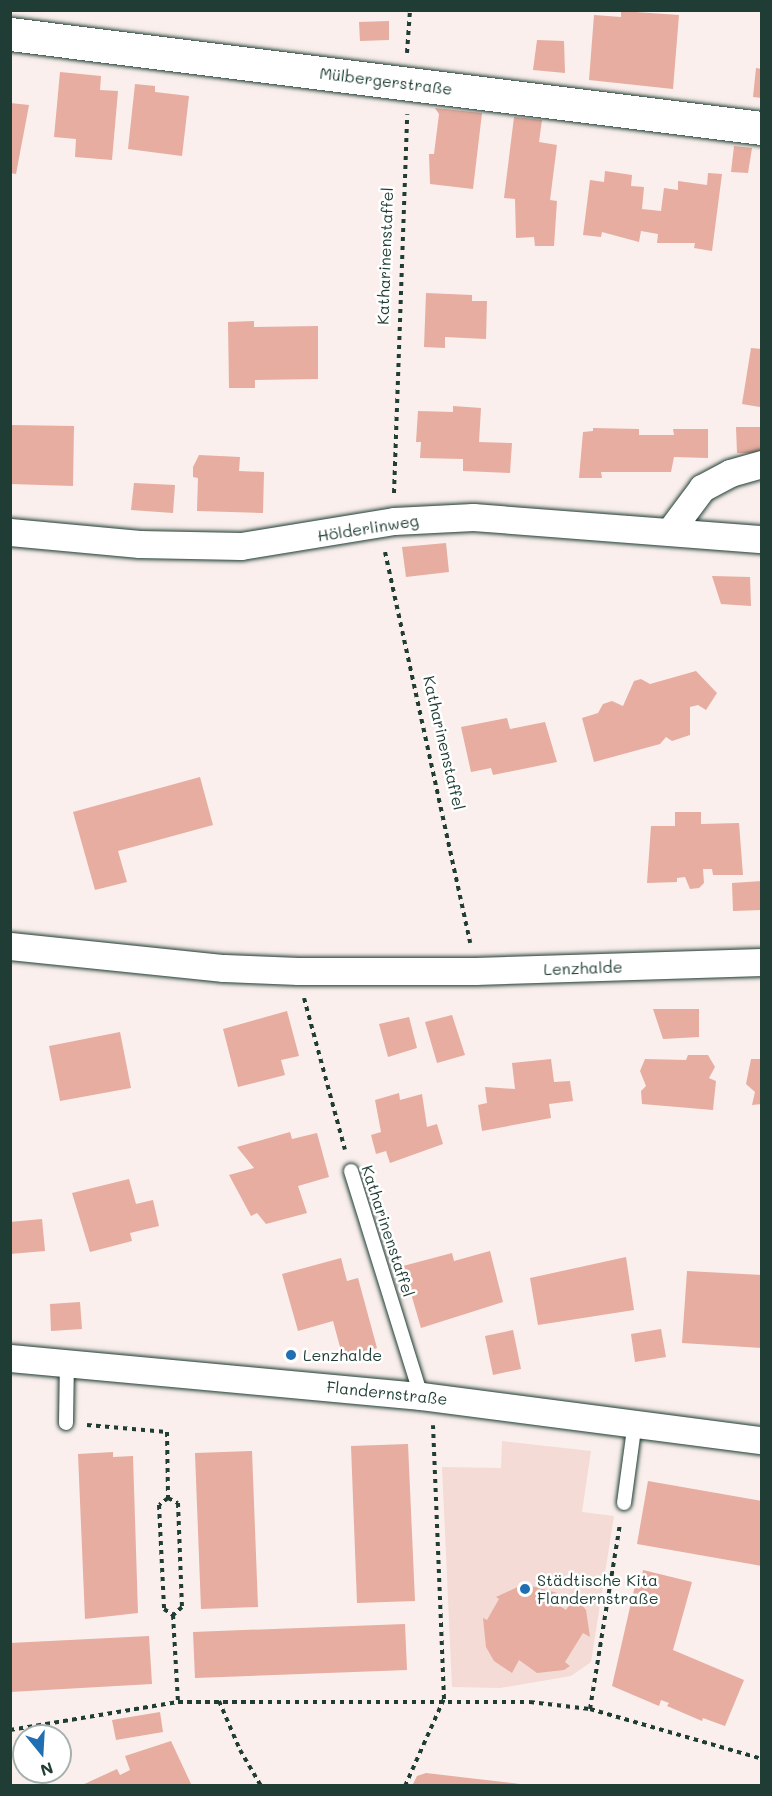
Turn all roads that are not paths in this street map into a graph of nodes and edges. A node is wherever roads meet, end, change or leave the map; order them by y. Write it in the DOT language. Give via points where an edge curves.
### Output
graph roads {
  1 [pos="10,34"];
  2 [pos="762,128"];
  3 [pos="746,468"];
  4 [pos="670,531"];
  5 [pos="10,532"];
  6 [pos="762,539"];
  7 [pos="10,946"];
  8 [pos="762,962"];
  9 [pos="351,1171"];
  10 [pos="10,1358"];
  11 [pos="67,1362"];
  12 [pos="427,1397"];
  13 [pos="635,1422"];
  14 [pos="66,1423"];
  15 [pos="762,1440"];
  16 [pos="624,1503"];
  1 -- 2 [label="street, Mülbergerstraße"];
  3 -- 4 [label="street" via="691,497"];
  4 -- 5 [label="street, Hölderlinweg" via="514,518 387,522 308,538 219,546 140,544"];
  4 -- 6 [label="street, Hölderlinweg"];
  7 -- 8 [label="street, Lenzhalde" via="224,968 298,971 475,971"];
  9 -- 12 [label="lane, Katharinenstaffel"];
  10 -- 11 [label="street, Flandernstraße"];
  11 -- 12 [label="street, Flandernstraße"];
  11 -- 14 [label="lane"];
  12 -- 13 [label="street, Flandernstraße"];
  13 -- 15 [label="street, Flandernstraße"];
  13 -- 16 [label="lane"];
}
